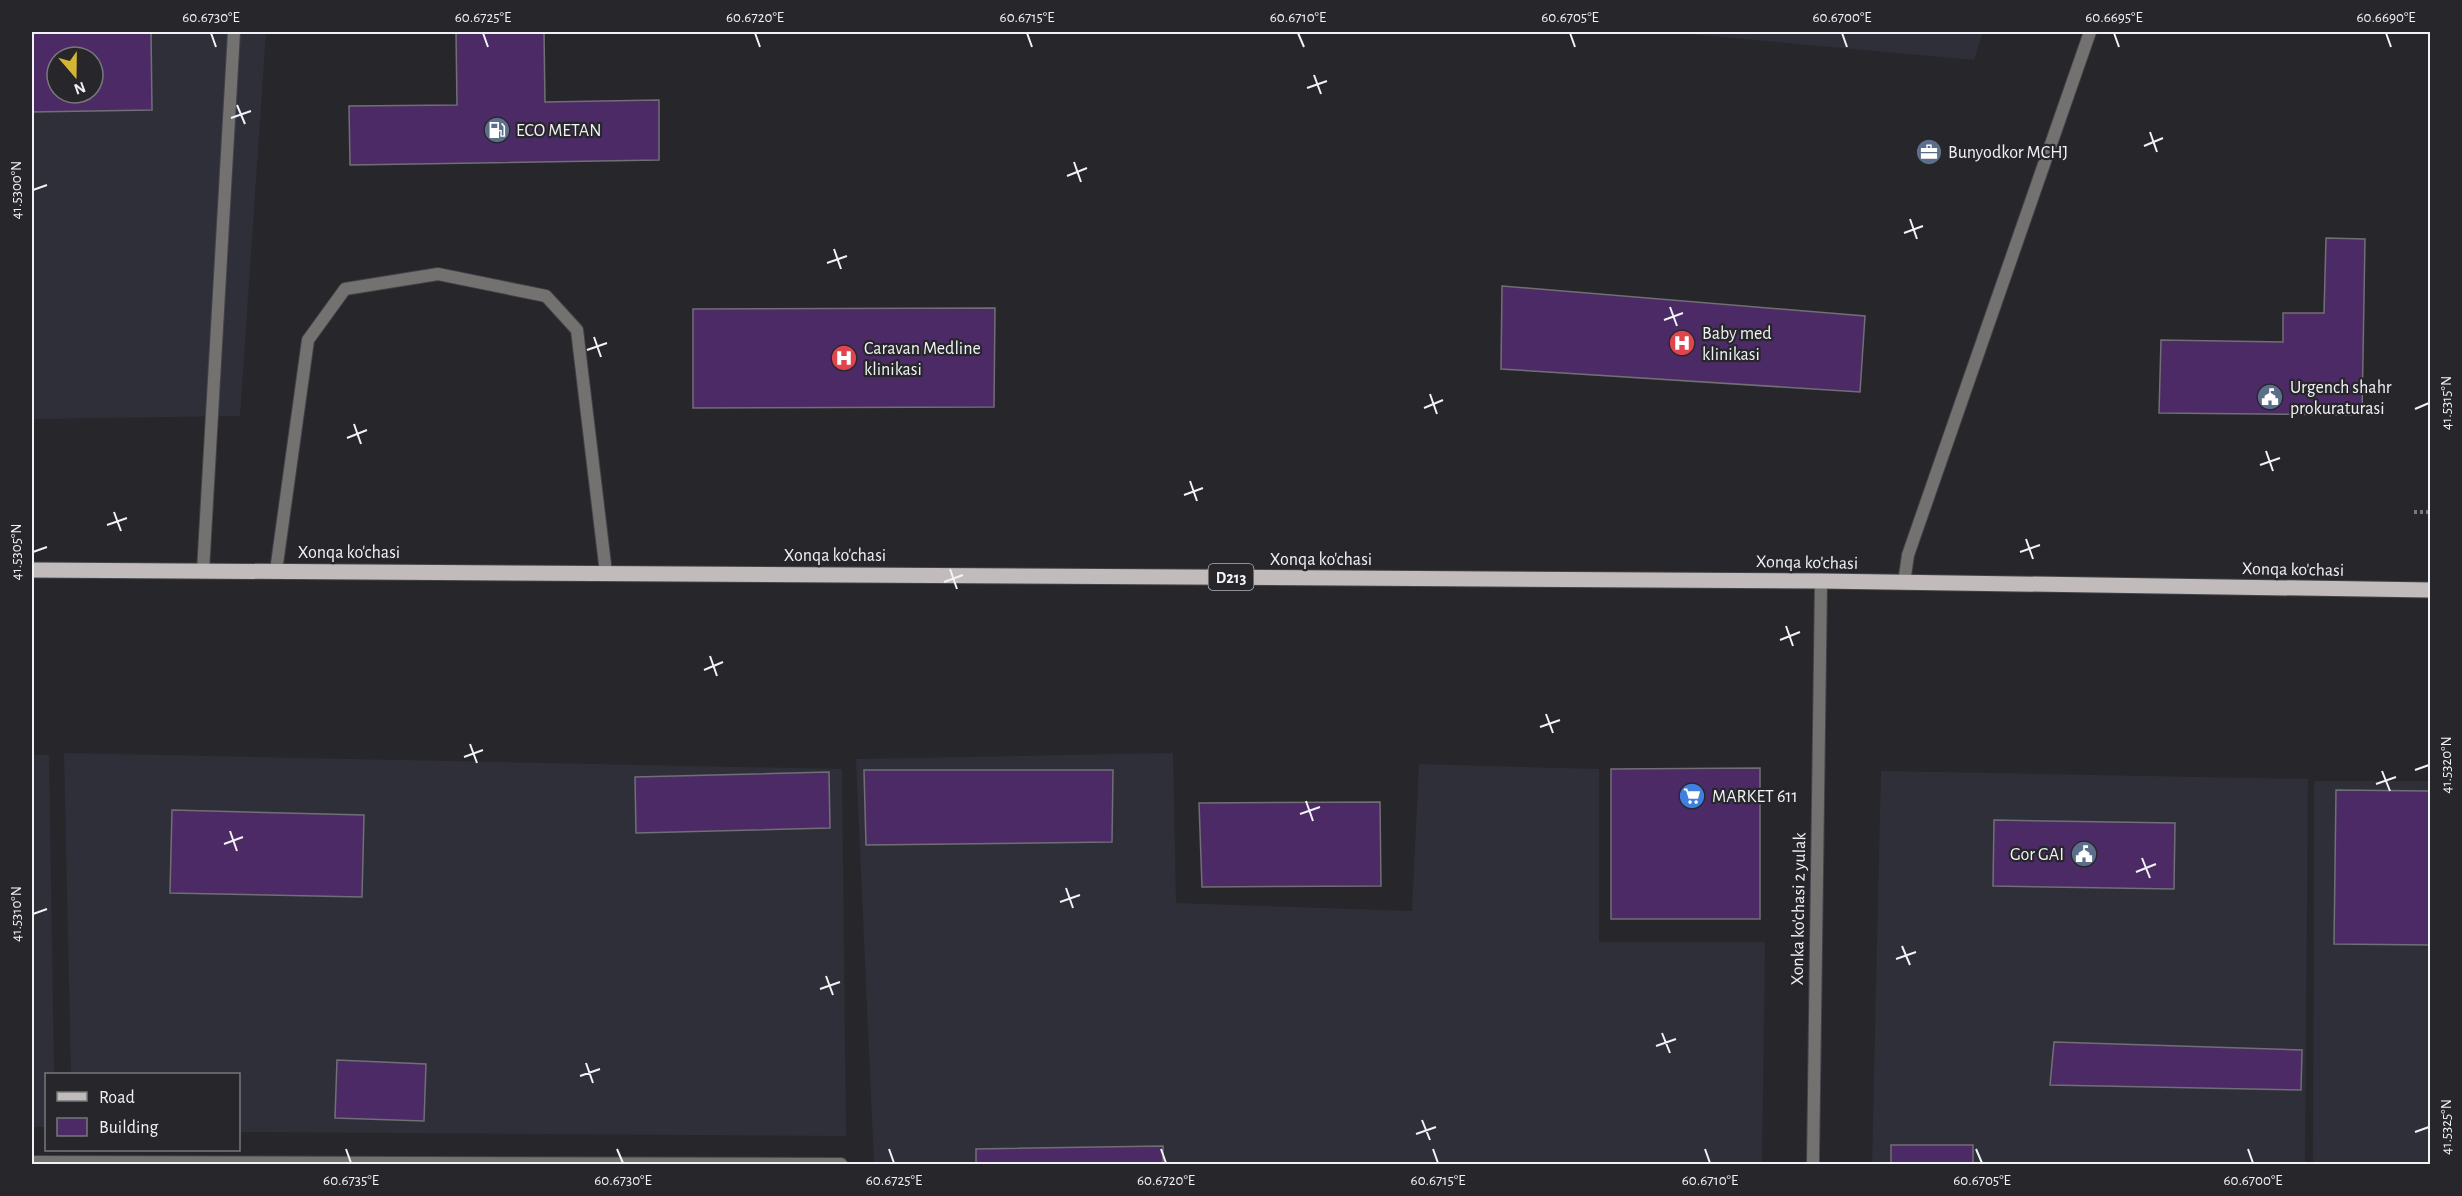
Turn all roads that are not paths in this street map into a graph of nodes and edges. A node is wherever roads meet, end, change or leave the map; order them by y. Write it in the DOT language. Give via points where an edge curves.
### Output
graph roads {
  1 [pos="234,32"];
  2 [pos="2090,32"];
  3 [pos="32,570"];
  4 [pos="203,571"];
  5 [pos="276,571"];
  6 [pos="606,573"];
  7 [pos="1821,581"];
  8 [pos="1904,583"];
  9 [pos="2430,591"];
  10 [pos="32,1162"];
  11 [pos="841,1164"];
  12 [pos="1813,1164"];
  1 -- 4 [label="street"];
  2 -- 8 [label="street" via="1908,555"];
  3 -- 4 [label="main road, Xonqa ko'chasi / D213"];
  4 -- 5 [label="main road, Xonqa ko'chasi / D213"];
  5 -- 6 [label="main road, Xonqa ko'chasi / D213"];
  5 -- 6 [label="street" via="308,340 345,289 438,274 546,296 577,330"];
  6 -- 7 [label="main road, Xonqa ko'chasi / D213"];
  7 -- 8 [label="main road, Xonqa ko'chasi / D213"];
  7 -- 12 [label="street, Xonka ko'chasi 2 yulak"];
  8 -- 9 [label="main road, Xonqa ko'chasi / D213"];
  10 -- 11 [label="street"];
}
